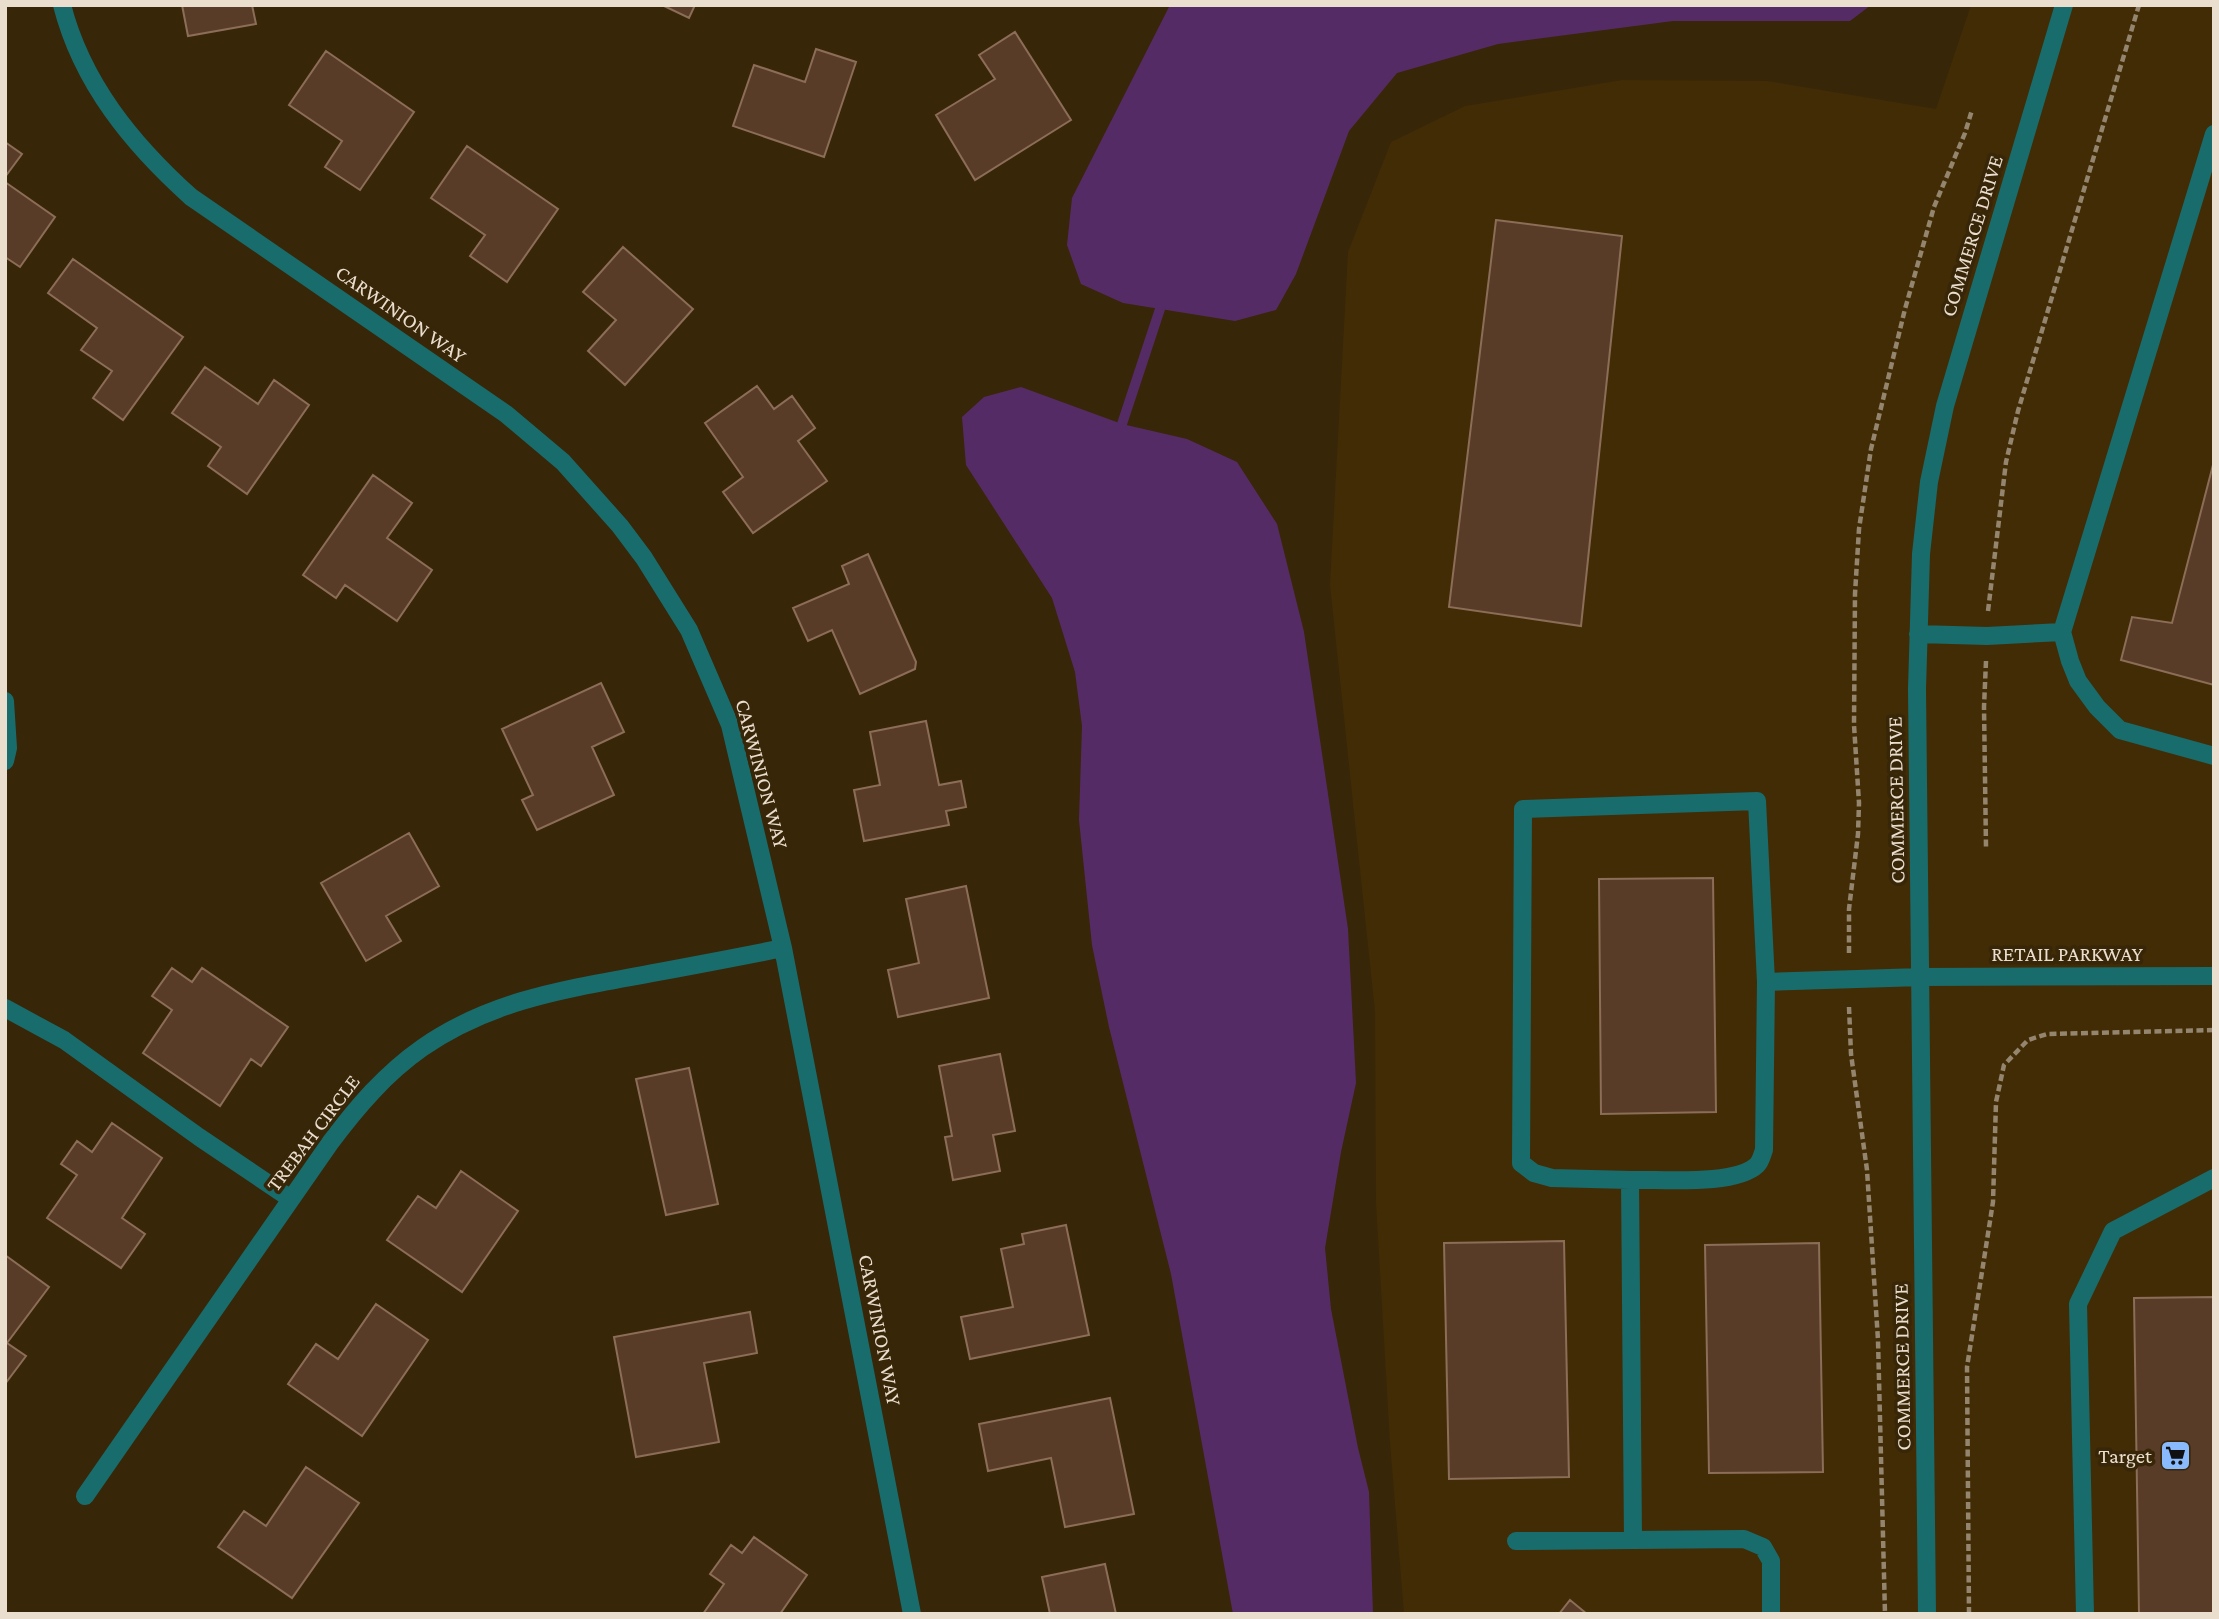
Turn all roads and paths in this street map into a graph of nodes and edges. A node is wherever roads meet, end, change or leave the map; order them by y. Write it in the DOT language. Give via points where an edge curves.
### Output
graph roads {
  1 [pos="62,5"];
  2 [pos="2064,5"];
  3 [pos="2139,5"];
  4 [pos="1972,110"];
  5 [pos="2214,134"];
  6 [pos="2062,632"];
  7 [pos="1918,634"];
  8 [pos="1987,636"];
  9 [pos="5,701"];
  10 [pos="2214,756"];
  11 [pos="5,761"];
  12 [pos="1986,847"];
  13 [pos="783,948"];
  14 [pos="2214,976"];
  15 [pos="1921,977"];
  16 [pos="1849,978"];
  17 [pos="1766,982"];
  18 [pos="5,1008"];
  19 [pos="2214,1030"];
  20 [pos="2214,1178"];
  21 [pos="1630,1180"];
  22 [pos="290,1199"];
  23 [pos="85,1496"];
  24 [pos="1633,1540"];
  25 [pos="1516,1541"];
  26 [pos="912,1614"];
  27 [pos="1770,1614"];
  28 [pos="1885,1614"];
  29 [pos="1927,1614"];
  30 [pos="1969,1614"];
  31 [pos="2085,1614"];
  1 -- 13 [label="street, CARWINION WAY" via="81,58 110,108 167,176 506,414 563,462 620,526 689,630 730,725"];
  2 -- 7 [label="street, COMMERCE DRIVE" via="1945,405 1928,481"];
  3 -- 8 [label="path" via="2012,436 1997,520"];
  4 -- 16 [label="path" via="1934,207 1905,309 1871,449 1859,529 1854,632 1859,803 1849,909"];
  5 -- 6 [label="street"];
  6 -- 8 [label="street"];
  6 -- 10 [label="street" via="2078,681 2120,730"];
  7 -- 8 [label="street"];
  7 -- 15 [label="street, COMMERCE DRIVE"];
  8 -- 12 [label="path"];
  9 -- 11 [label="street"];
  13 -- 22 [label="street, TREBAH CIRCLE" via="544,993 445,1033 374,1088"];
  13 -- 26 [label="street, CARWINION WAY"];
  14 -- 15 [label="street, RETAIL PARKWAY"];
  15 -- 16 [label="street, RETAIL PARKWAY"];
  15 -- 29 [label="street, COMMERCE DRIVE"];
  16 -- 17 [label="street, RETAIL PARKWAY"];
  16 -- 28 [label="path" via="1851,1054 1867,1170 1878,1340"];
  17 -- 21 [label="street" via="1764,1150 1759,1163 1729,1179"];
  17 -- 21 [label="street" via="1758,801 1523,809 1521,1163 1552,1178"];
  18 -- 22 [label="street" via="64,1040"];
  19 -- 30 [label="path" via="2047,1034 2028,1040 2004,1065 1996,1102 1993,1202 1967,1367"];
  20 -- 31 [label="street" via="2113,1231 2078,1304"];
  21 -- 24 [label="street"];
  22 -- 23 [label="street, TREBAH CIRCLE"];
  24 -- 25 [label="street"];
  24 -- 27 [label="street" via="1744,1539 1763,1547 1771,1561"];
}
